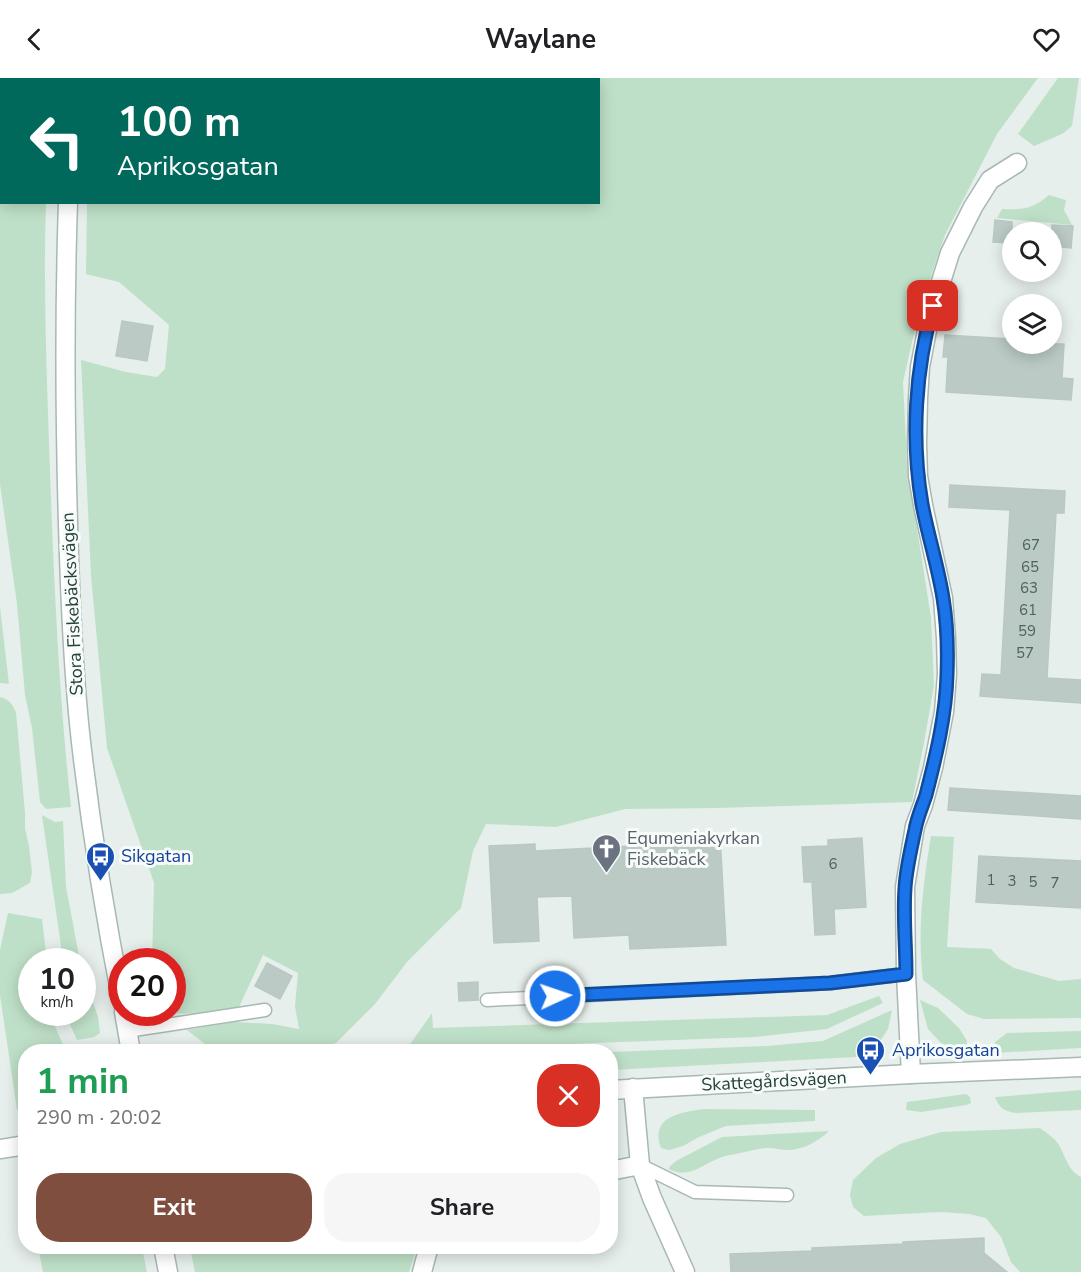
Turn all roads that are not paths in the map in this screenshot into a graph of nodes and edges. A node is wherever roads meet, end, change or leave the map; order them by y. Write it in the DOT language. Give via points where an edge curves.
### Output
graph roads {
  1 [pos="1017,163"];
  2 [pos="68,204"];
  3 [pos="112,948"];
  4 [pos="906,974"];
  5 [pos="487,1000"];
  6 [pos="265,1010"];
  7 [pos="126,1026"];
  8 [pos="127,1031"];
  9 [pos="129,1044"];
  10 [pos="1081,1066"];
  11 [pos="911,1074"];
  12 [pos="633,1088"];
  13 [pos="618,1089"];
  14 [pos="18,1146"];
  15 [pos="0,1149"];
  16 [pos="640,1165"];
  17 [pos="618,1169"];
  18 [pos="787,1195"];
  19 [pos="165,1254"];
  20 [pos="427,1254"];
  21 [pos="168,1272"];
  22 [pos="422,1272"];
  23 [pos="685,1272"];
  1 -- 4 [label="street" via="990,180 950,254 929,320 920,367 918,476 943,598 947,674 944,711 915,826 905,887"];
  2 -- 3 [label="street, Stora Fiskebäcksvägen" via="65,391 72,622 81,740"];
  4 -- 5 [label="lane" via="830,983"];
  4 -- 11 [label="street"];
  6 -- 8 [label="lane"];
  7 -- 8 [label="street"];
  8 -- 9 [label="street"];
  10 -- 11 [label="street, Skattegårdsvägen"];
  11 -- 12 [label="street, Skattegårdsvägen"];
  12 -- 13 [label="street, Skattegårdsvägen"];
  12 -- 16 [label="street"];
  14 -- 15 [label="street"];
  16 -- 17 [label="street"];
  16 -- 18 [label="lane" via="695,1192"];
  16 -- 23 [label="street"];
  19 -- 21 [label="street"];
  20 -- 22 [label="street"];
}
